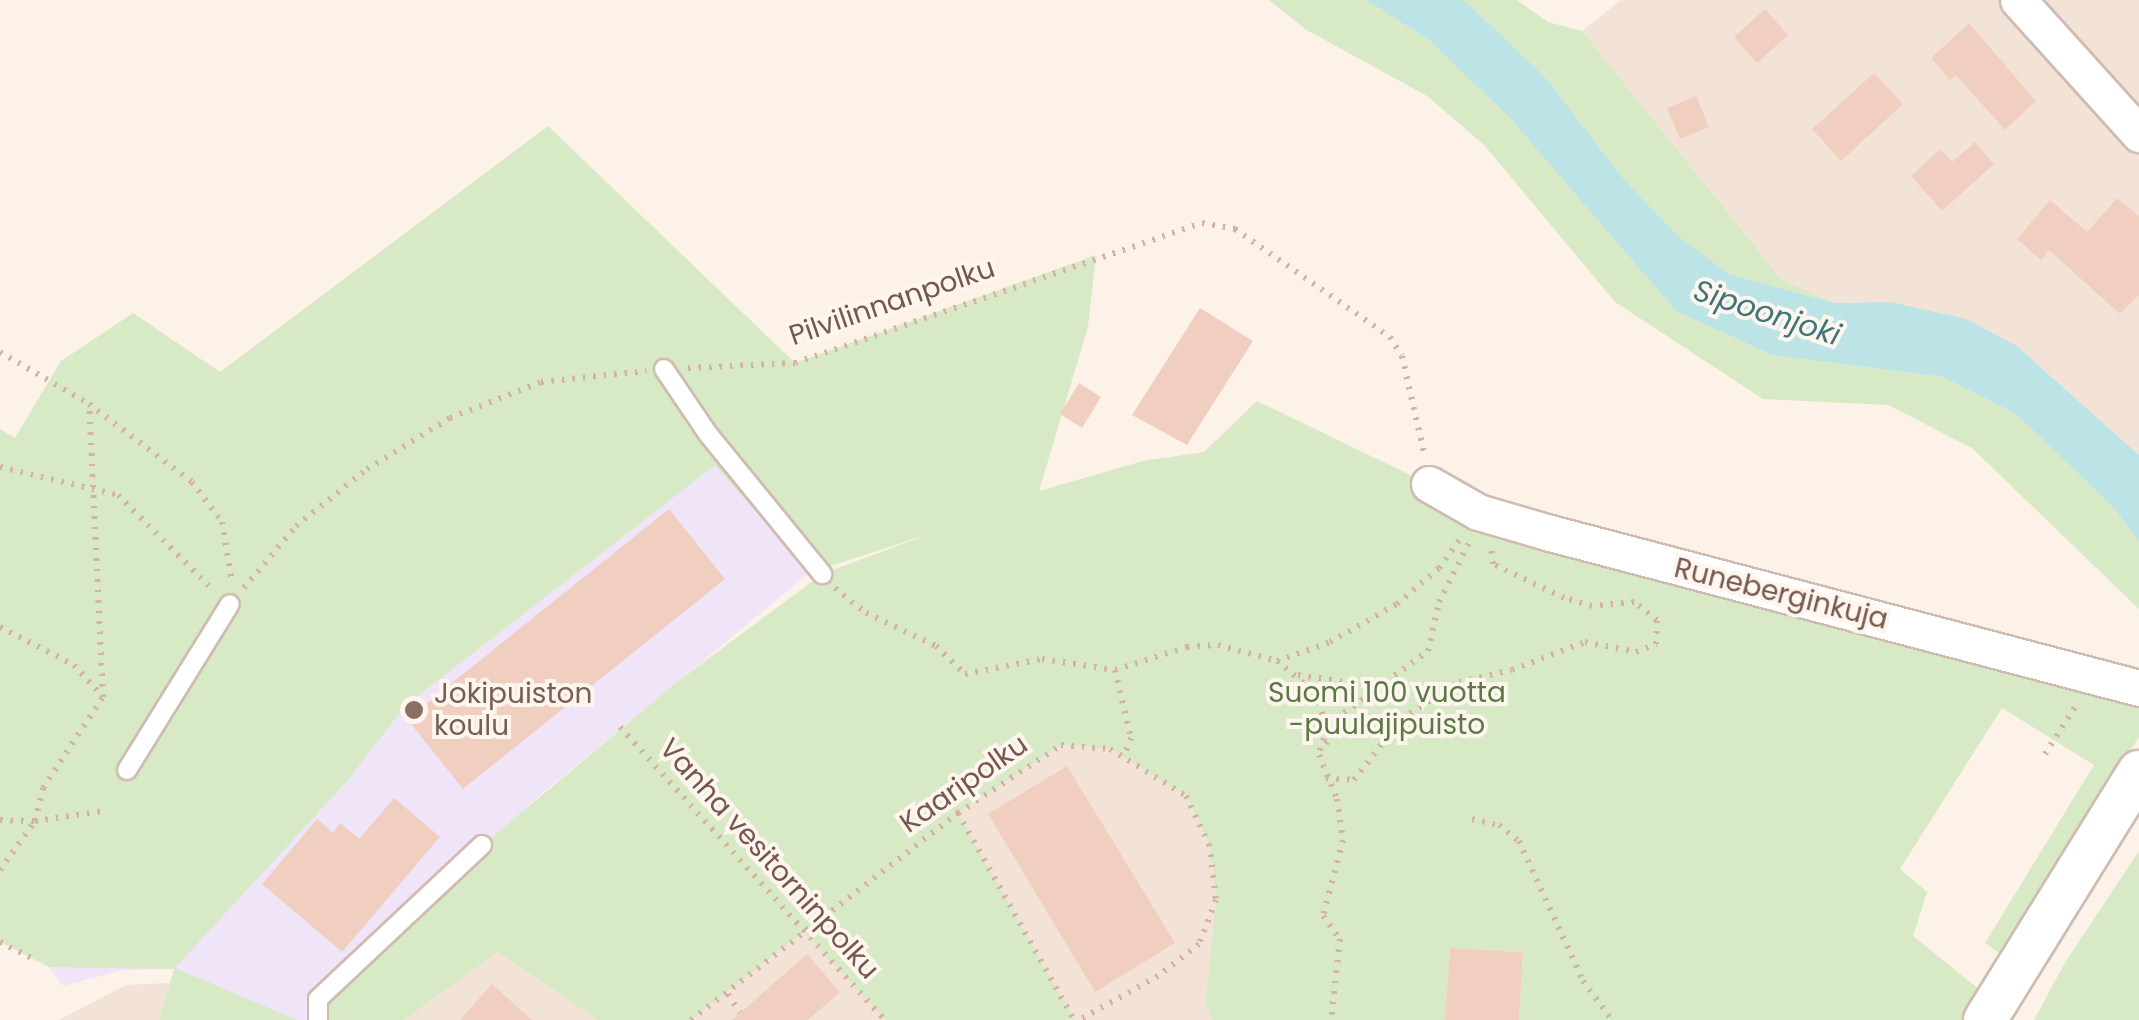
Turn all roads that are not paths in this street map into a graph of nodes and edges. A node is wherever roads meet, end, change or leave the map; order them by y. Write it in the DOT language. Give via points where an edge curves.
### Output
graph roads {
  1 [pos="2018,0"];
  2 [pos="2139,134"];
  3 [pos="664,368"];
  4 [pos="1429,484"];
  5 [pos="822,574"];
  6 [pos="230,604"];
  7 [pos="2139,688"];
  8 [pos="127,770"];
  9 [pos="2139,772"];
  10 [pos="482,845"];
  11 [pos="318,1020"];
  12 [pos="1986,1020"];
  1 -- 2 [label="street"];
  3 -- 5 [label="lane" via="708,434"];
  4 -- 7 [label="street, Runeberginkuja" via="1478,512"];
  6 -- 8 [label="lane"];
  9 -- 12 [label="street"];
  10 -- 11 [label="lane" via="318,1000"];
}
